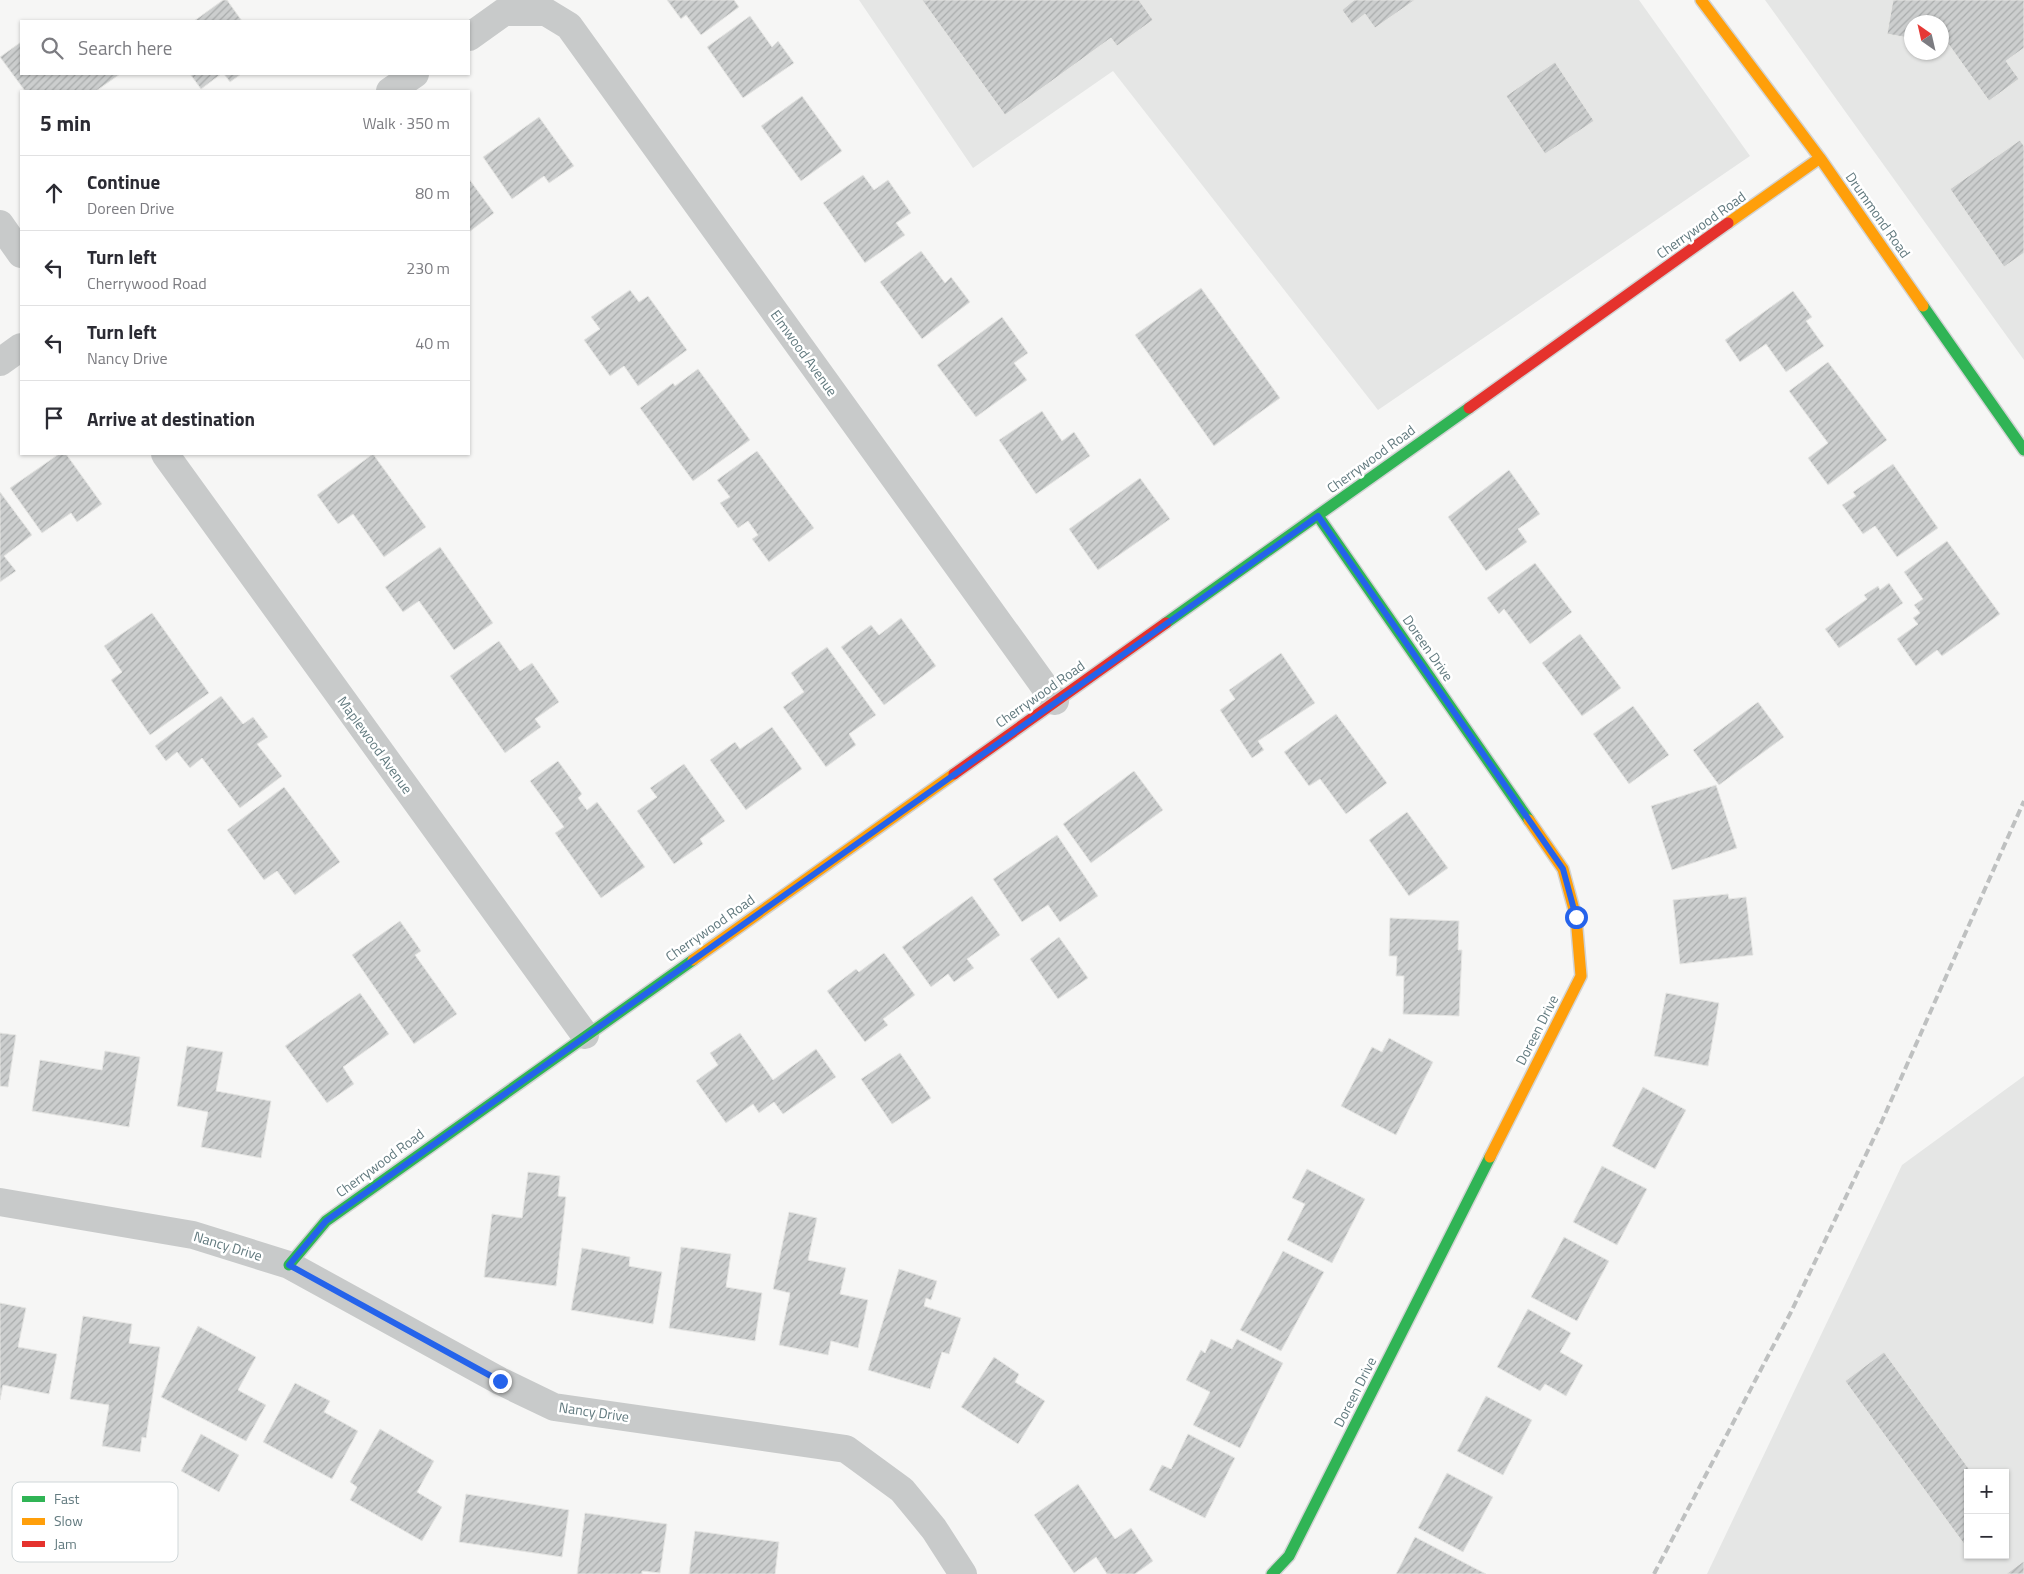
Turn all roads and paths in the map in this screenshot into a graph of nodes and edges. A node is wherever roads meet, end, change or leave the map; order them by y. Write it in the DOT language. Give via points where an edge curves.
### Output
graph roads {
  1 [pos="1701,0"];
  2 [pos="470,35"];
  3 [pos="414,75"];
  4 [pos="391,90"];
  5 [pos="1820,158"];
  6 [pos="0,224"];
  7 [pos="20,253"];
  8 [pos="20,348"];
  9 [pos="0,362"];
  10 [pos="2024,450"];
  11 [pos="166,455"];
  12 [pos="1318,516"];
  13 [pos="1055,701"];
  14 [pos="585,1035"];
  15 [pos="0,1202"];
  16 [pos="289,1265"];
  17 [pos="963,1574"];
  18 [pos="1272,1574"];
  1 -- 5 [label="street, Drummond Road"];
  2 -- 13 [label="street, Elmwood Avenue" via="504,12 546,12 569,26"];
  3 -- 4 [label="street"];
  5 -- 10 [label="street, Drummond Road"];
  5 -- 12 [label="street, Cherrywood Road"];
  6 -- 7 [label="street"];
  8 -- 9 [label="street"];
  11 -- 14 [label="street, Maplewood Avenue"];
  12 -- 13 [label="street, Cherrywood Road"];
  12 -- 18 [label="street, Doreen Drive" via="1563,869 1576,917 1581,976 1290,1556"];
  13 -- 14 [label="street, Cherrywood Road"];
  14 -- 16 [label="street, Cherrywood Road" via="326,1221"];
  15 -- 16 [label="street, Nancy Drive" via="193,1235"];
  16 -- 17 [label="street, Nancy Drive" via="500,1381 554,1407 846,1449 902,1490 934,1529"];
}
